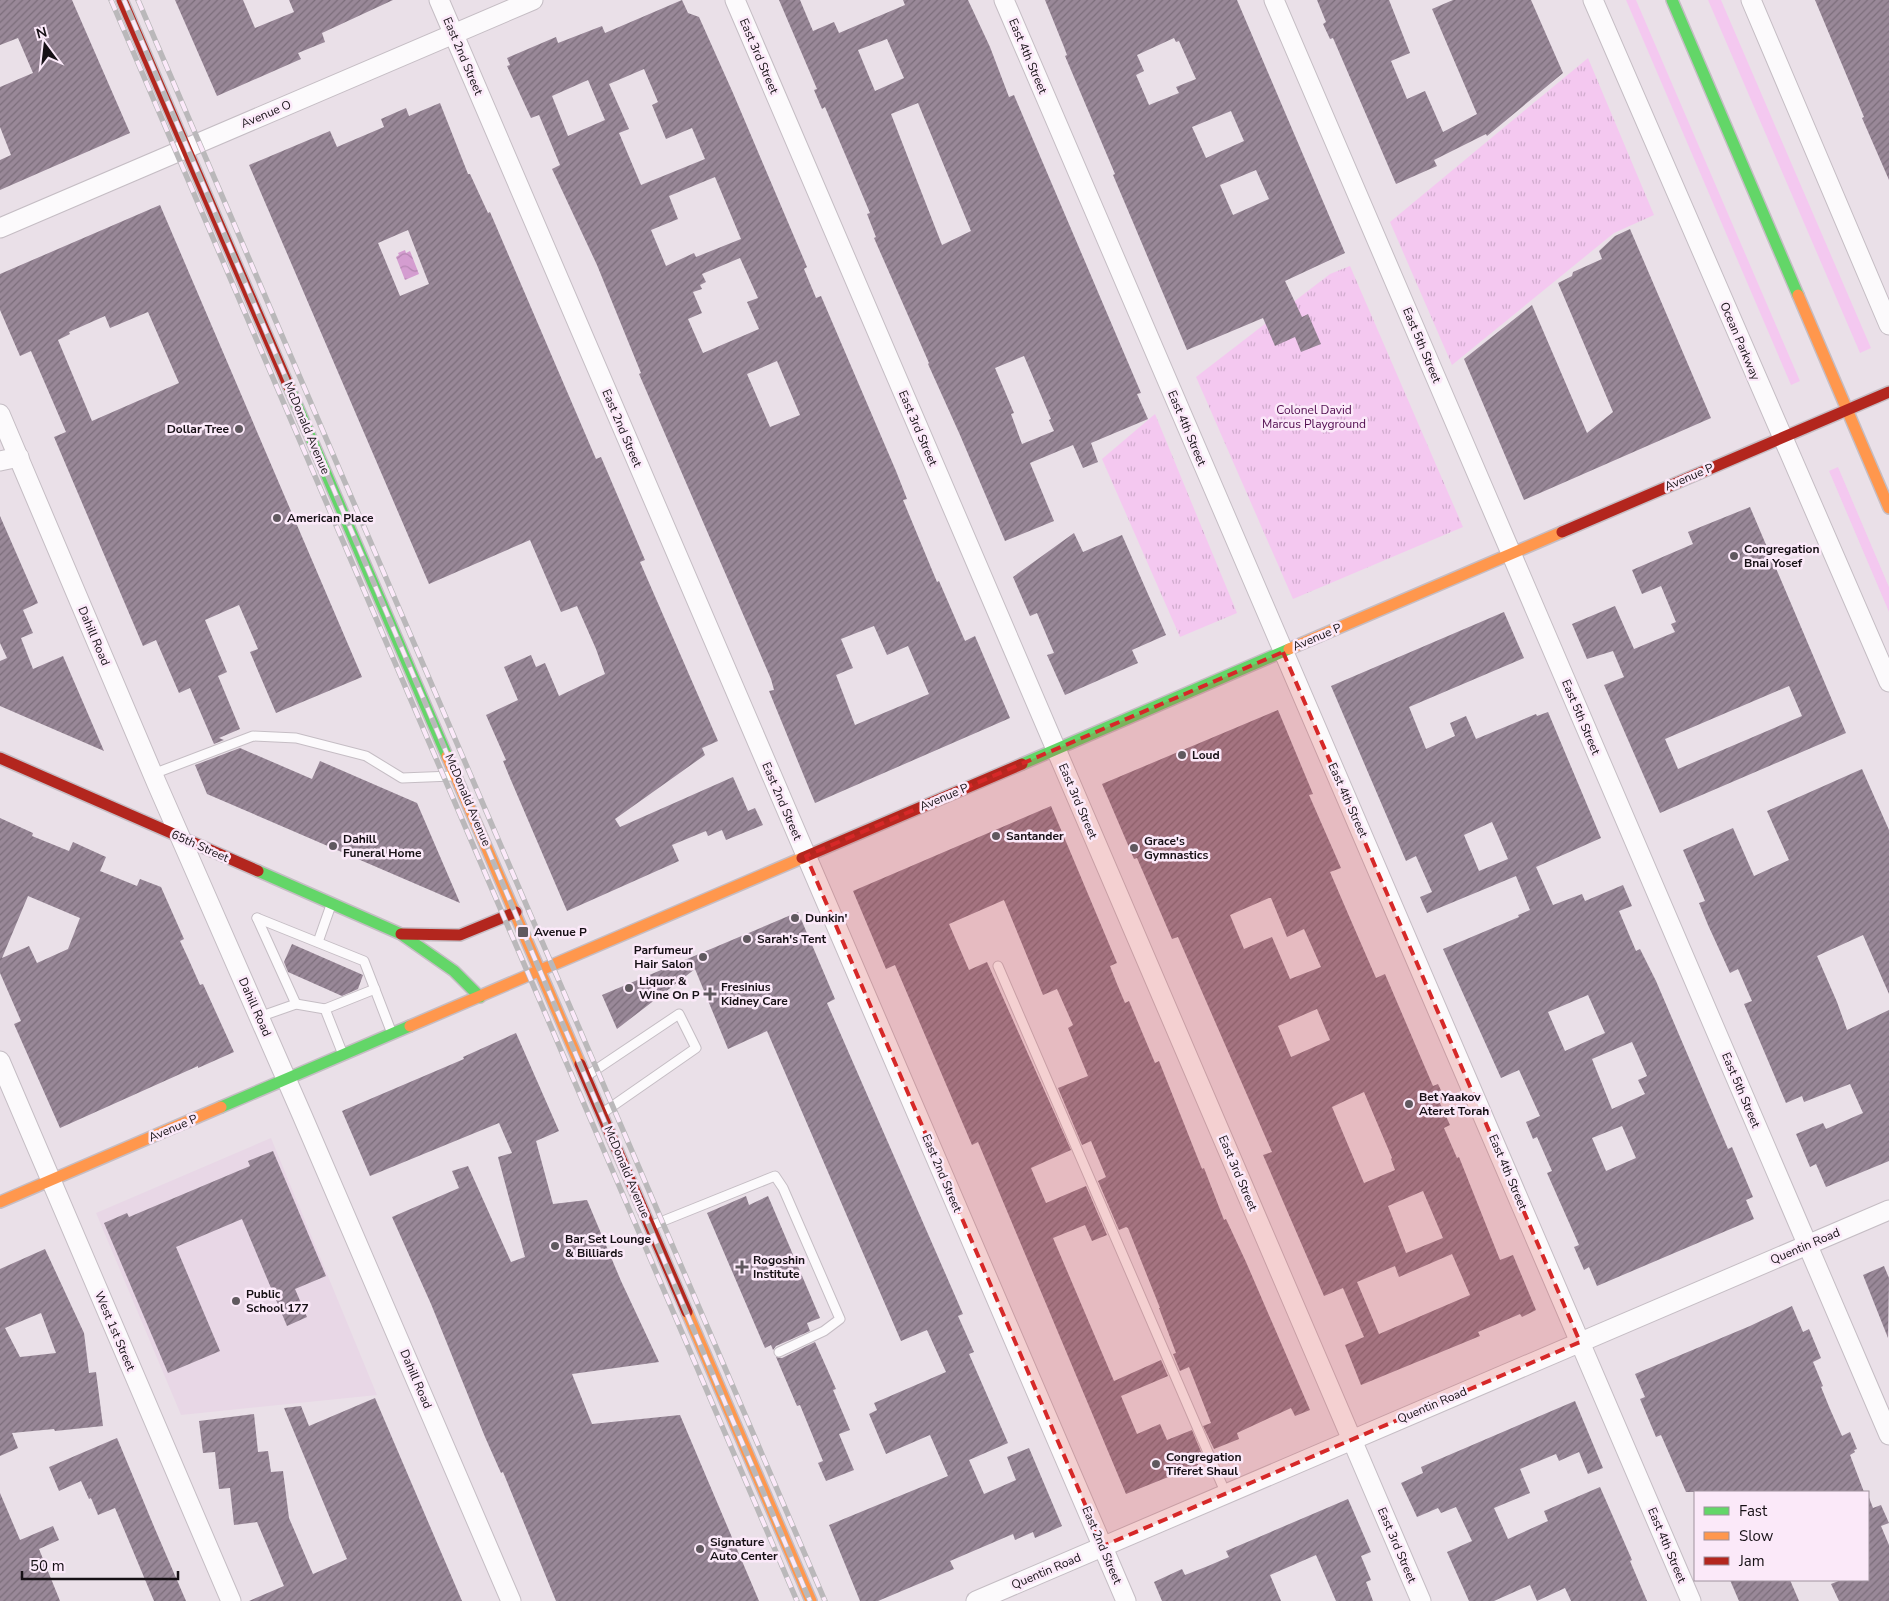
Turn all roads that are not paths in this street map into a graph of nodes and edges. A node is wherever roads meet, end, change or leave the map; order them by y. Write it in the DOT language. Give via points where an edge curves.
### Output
graph roads {
  1 [pos="122,0"];
  2 [pos="439,0"];
  3 [pos="533,0"];
  4 [pos="735,0"];
  5 [pos="1004,0"];
  6 [pos="1274,0"];
  7 [pos="1592,0"];
  8 [pos="1672,0"];
  9 [pos="1750,0"];
  10 [pos="453,34"];
  11 [pos="186,148"];
  12 [pos="0,228"];
  13 [pos="1889,325"];
  14 [pos="1889,392"];
  15 [pos="1847,409"];
  16 [pos="0,414"];
  17 [pos="1782,437"];
  18 [pos="19,457"];
  19 [pos="0,461"];
  20 [pos="1889,508"];
  21 [pos="1511,553"];
  22 [pos="1283,652"];
  23 [pos="1889,682"];
  24 [pos="1056,749"];
  25 [pos="0,758"];
  26 [pos="153,774"];
  27 [pos="457,776"];
  28 [pos="180,837"];
  29 [pos="806,856"];
  30 [pos="332,904"];
  31 [pos="516,912"];
  32 [pos="400,934"];
  33 [pos="318,942"];
  34 [pos="998,966"];
  35 [pos="541,970"];
  36 [pos="375,989"];
  37 [pos="480,997"];
  38 [pos="296,1004"];
  39 [pos="325,1009"];
  40 [pos="259,1017"];
  41 [pos="392,1034"];
  42 [pos="343,1055"];
  43 [pos="0,1061"];
  44 [pos="586,1076"];
  45 [pos="287,1079"];
  46 [pos="602,1114"];
  47 [pos="50,1180"];
  48 [pos="0,1202"];
  49 [pos="1889,1210"];
  50 [pos="650,1226"];
  51 [pos="1807,1244"];
  52 [pos="1580,1342"];
  53 [pos="779,1352"];
  54 [pos="1889,1435"];
  55 [pos="1352,1440"];
  56 [pos="1226,1494"];
  57 [pos="1103,1546"];
  58 [pos="230,1601"];
  59 [pos="511,1601"];
  60 [pos="811,1601"];
  61 [pos="976,1601"];
  62 [pos="1126,1601"];
  63 [pos="1422,1601"];
  64 [pos="1691,1601"];
  1 -- 11 [label="main road, McDonald Avenue"];
  2 -- 10 [label="street, East 2nd Street"];
  3 -- 10 [label="street, Avenue O"];
  4 -- 24 [label="street, East 3rd Street"];
  5 -- 22 [label="street, East 4th Street"];
  6 -- 21 [label="street, East 5th Street"];
  7 -- 17 [label="street, Ocean Parkway"];
  8 -- 15 [label="main road"];
  9 -- 13 [label="street"];
  10 -- 11 [label="street, Avenue O"];
  10 -- 29 [label="street, East 2nd Street"];
  11 -- 12 [label="street, Avenue O"];
  11 -- 27 [label="main road, McDonald Avenue"];
  14 -- 15 [label="main road, Avenue P"];
  15 -- 17 [label="main road, Avenue P"];
  15 -- 20 [label="main road"];
  16 -- 18 [label="street, Dahill Road"];
  17 -- 21 [label="main road, Avenue P"];
  17 -- 23 [label="street, Ocean Parkway"];
  18 -- 19 [label="street"];
  18 -- 26 [label="street, Dahill Road"];
  21 -- 22 [label="main road, Avenue P"];
  21 -- 51 [label="street, East 5th Street"];
  22 -- 24 [label="main road, Avenue P"];
  22 -- 52 [label="street, East 4th Street"];
  24 -- 29 [label="main road, Avenue P"];
  24 -- 55 [label="street, East 3rd Street"];
  25 -- 28 [label="main road, 65th Street"];
  26 -- 27 [label="lane" via="253,736 296,738 366,756 402,778"];
  26 -- 28 [label="street, Dahill Road"];
  27 -- 31 [label="main road, McDonald Avenue"];
  28 -- 30 [label="main road, 65th Street"];
  28 -- 40 [label="street, Dahill Road"];
  29 -- 35 [label="main road, Avenue P"];
  29 -- 57 [label="street, East 2nd Street"];
  30 -- 32 [label="main road, 65th Street"];
  30 -- 33 [label="lane"];
  31 -- 32 [label="main road, 65th Street" via="460,935"];
  31 -- 35 [label="main road, McDonald Avenue"];
  32 -- 37 [label="main road, 65th Street" via="454,970"];
  33 -- 36 [label="lane" via="364,961"];
  33 -- 38 [label="lane" via="257,918"];
  34 -- 56 [label="lane"];
  35 -- 37 [label="main road, Avenue P"];
  35 -- 44 [label="main road, McDonald Avenue"];
  36 -- 39 [label="lane"];
  36 -- 41 [label="lane"];
  37 -- 41 [label="main road, Avenue P"];
  38 -- 39 [label="lane"];
  38 -- 40 [label="lane"];
  39 -- 42 [label="lane"];
  40 -- 45 [label="street, Dahill Road"];
  41 -- 42 [label="main road, Avenue P"];
  42 -- 45 [label="main road, Avenue P"];
  43 -- 47 [label="street, West 1st Street"];
  44 -- 46 [label="main road, McDonald Avenue"];
  44 -- 46 [label="lane" via="679,1014 696,1048"];
  45 -- 47 [label="main road, Avenue P"];
  45 -- 59 [label="street, Dahill Road"];
  46 -- 50 [label="main road, McDonald Avenue"];
  47 -- 48 [label="main road, Avenue P"];
  47 -- 58 [label="street, West 1st Street"];
  49 -- 51 [label="street, Quentin Road"];
  50 -- 53 [label="lane" via="775,1176 840,1319 824,1331"];
  50 -- 60 [label="main road, McDonald Avenue"];
  51 -- 52 [label="street, Quentin Road"];
  51 -- 54 [label="street, East 5th Street"];
  52 -- 55 [label="street, Quentin Road"];
  52 -- 64 [label="street, East 4th Street"];
  55 -- 56 [label="street, Quentin Road"];
  55 -- 63 [label="street, East 3rd Street"];
  56 -- 57 [label="street, Quentin Road"];
  57 -- 61 [label="street, Quentin Road"];
  57 -- 62 [label="street, East 2nd Street"];
}
